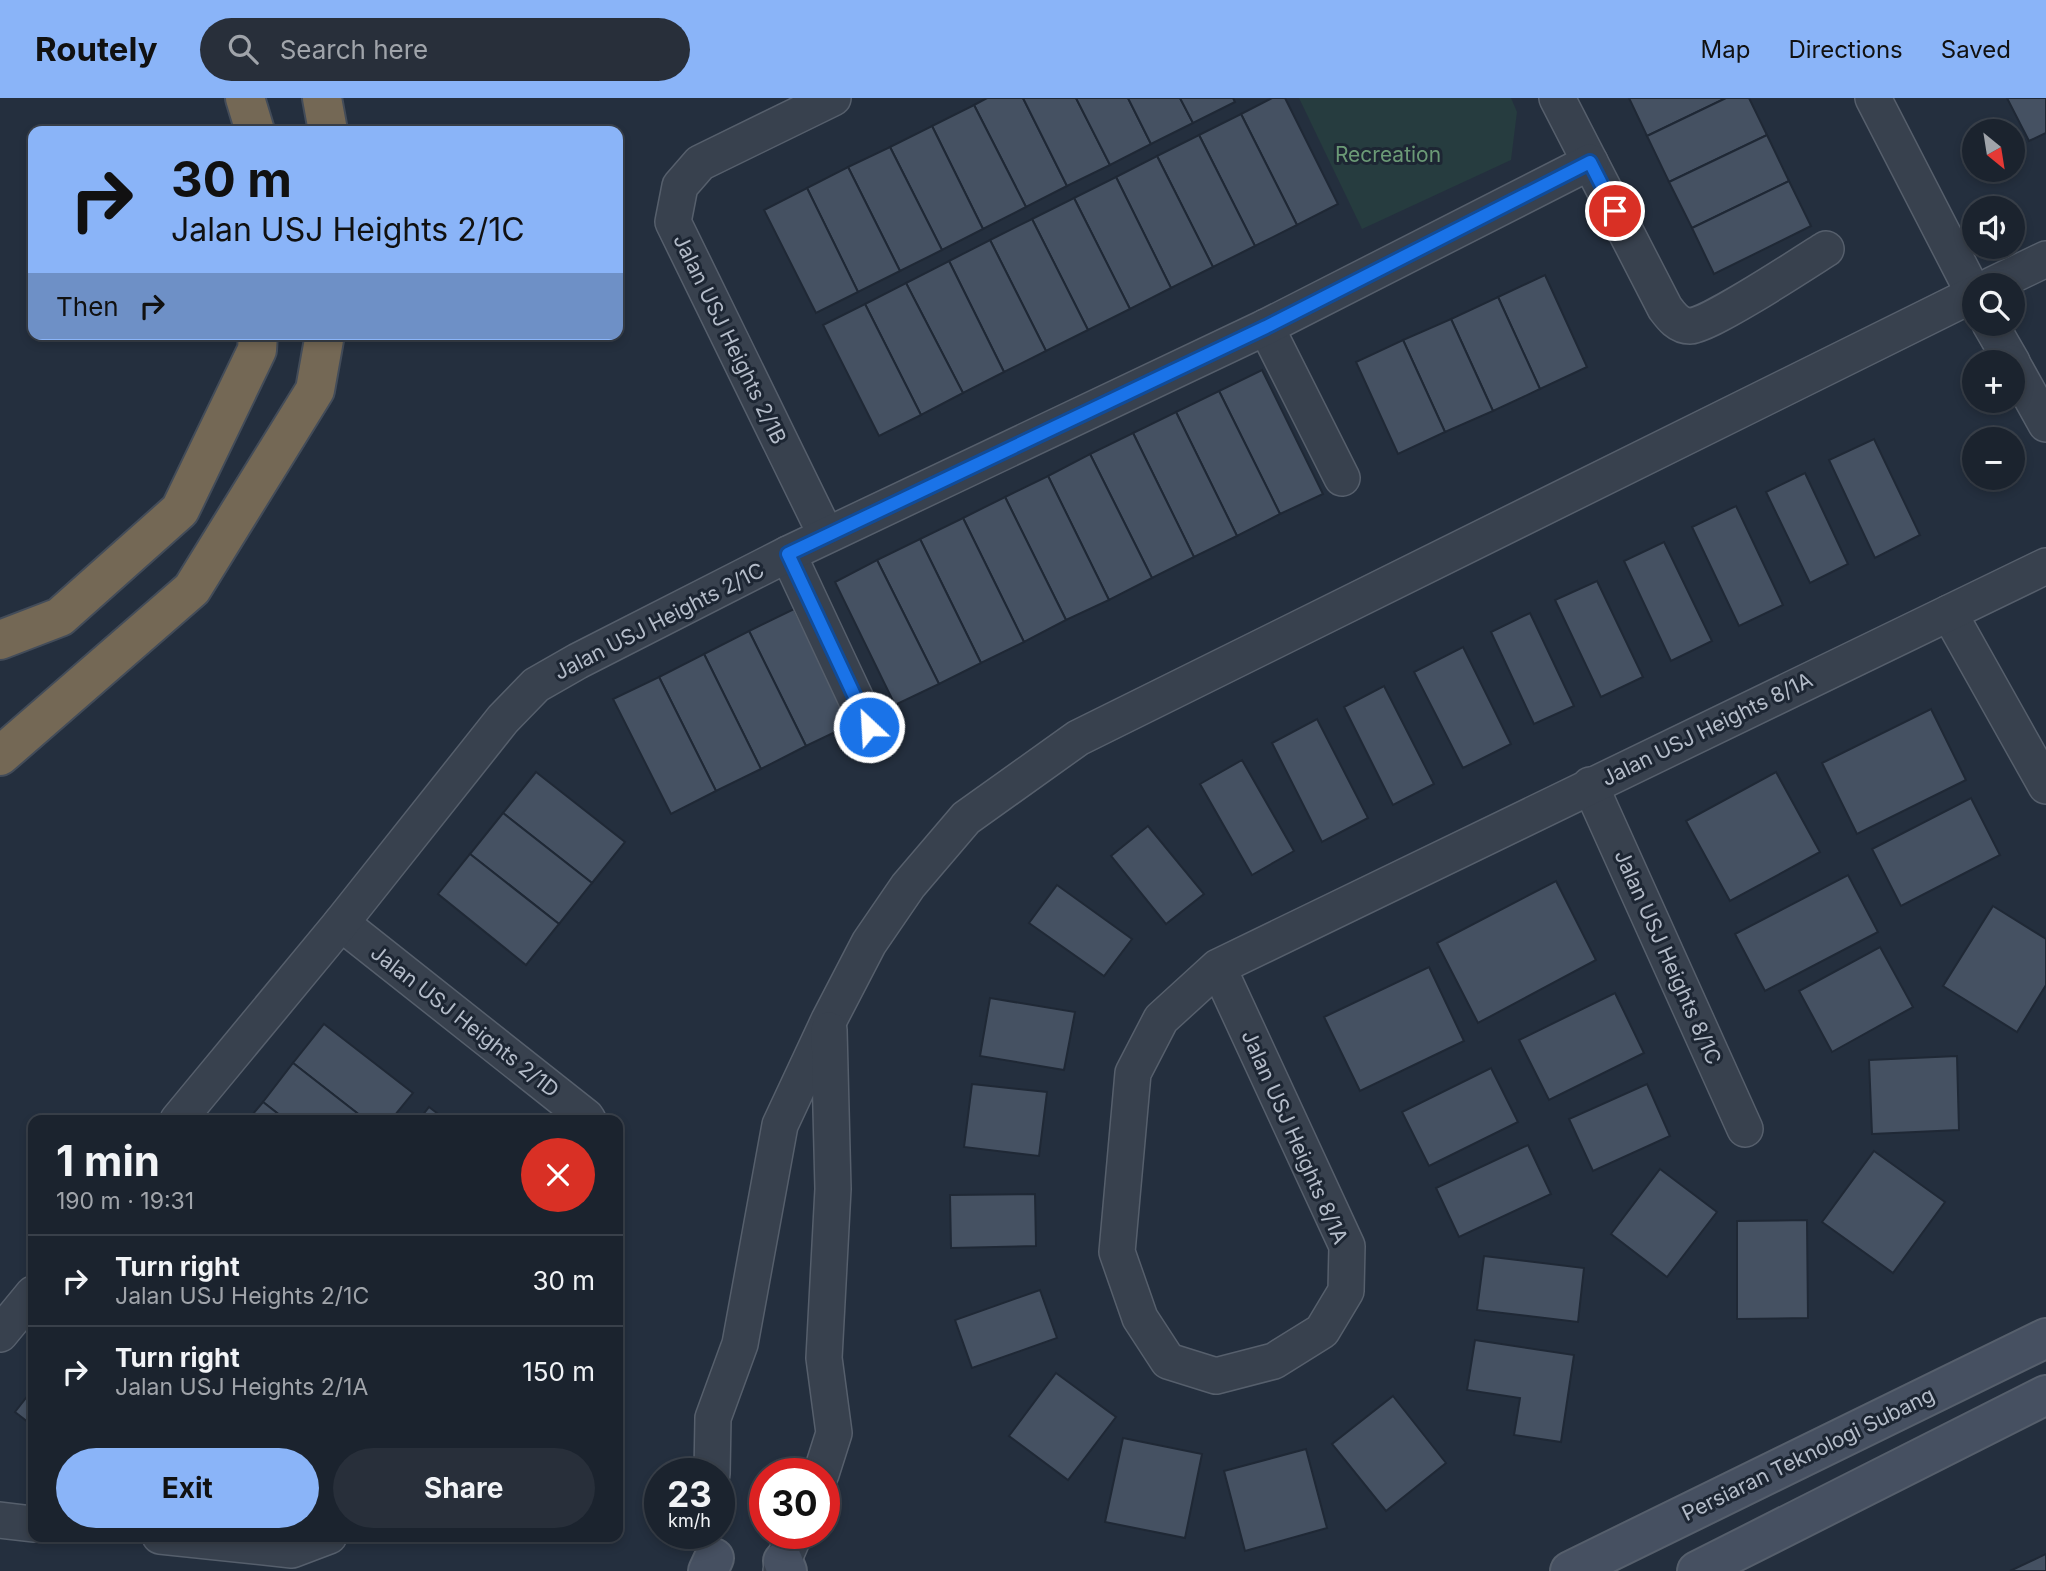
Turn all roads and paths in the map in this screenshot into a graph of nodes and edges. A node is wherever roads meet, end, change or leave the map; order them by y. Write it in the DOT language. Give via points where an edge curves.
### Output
graph roads {
  1 [pos="245,98"];
  2 [pos="322,98"];
  3 [pos="832,98"];
  4 [pos="1557,98"];
  5 [pos="1873,98"];
  6 [pos="254,126"];
  7 [pos="327,126"];
  8 [pos="1590,162"];
  9 [pos="1826,249"];
  10 [pos="2046,259"];
  11 [pos="1963,273"];
  12 [pos="2017,273"];
  13 [pos="1962,300"];
  14 [pos="1266,327"];
  15 [pos="258,340"];
  16 [pos="324,340"];
  17 [pos="2025,386"];
  18 [pos="2046,424"];
  19 [pos="1342,478"];
  20 [pos="826,536"];
  21 [pos="788,554"];
  22 [pos="2046,566"];
  23 [pos="1949,613"];
  24 [pos="0,640"];
  25 [pos="869,727"];
  26 [pos="0,757"];
  27 [pos="1590,785"];
  28 [pos="2046,786"];
  29 [pos="341,923"];
  30 [pos="1218,967"];
  31 [pos="829,1020"];
  32 [pos="182,1115"];
  33 [pos="585,1115"];
  34 [pos="1745,1129"];
  35 [pos="28,1300"];
  36 [pos="0,1334"];
  37 [pos="2046,1338"];
  38 [pos="2046,1395"];
  39 [pos="712,1458"];
  40 [pos="826,1458"];
  41 [pos="0,1520"];
  42 [pos="28,1523"];
  43 [pos="217,1542"];
  44 [pos="313,1542"];
  45 [pos="1570,1571"];
  46 [pos="1697,1571"];
  1 -- 6 [label="highway"];
  2 -- 7 [label="highway"];
  3 -- 20 [label="street, Jalan USJ Heights 2/1B" via="700,163 680,186 673,222"];
  4 -- 8 [label="street"];
  5 -- 11 [label="street"];
  8 -- 9 [label="street" via="1676,321 1690,326 1714,317"];
  8 -- 14 [label="street, Jalan USJ Heights 2/1C"];
  10 -- 12 [label="street"];
  13 -- 31 [label="street" via="1078,738 966,818 908,886 869,943"];
  14 -- 19 [label="street"];
  14 -- 20 [label="street, Jalan USJ Heights 2/1C"];
  15 -- 24 [label="highway" via="257,350 180,510 60,617"];
  16 -- 26 [label="highway" via="315,390 192,589"];
  17 -- 18 [label="street"];
  20 -- 21 [label="street, Jalan USJ Heights 2/1C"];
  21 -- 25 [label="street"];
  21 -- 29 [label="street, Jalan USJ Heights 2/1C" via="536,685 503,719"];
  22 -- 23 [label="street, Jalan USJ Heights 8/1A"];
  23 -- 27 [label="street, Jalan USJ Heights 8/1A"];
  23 -- 28 [label="street"];
  27 -- 30 [label="street, Jalan USJ Heights 8/1A"];
  27 -- 34 [label="street, Jalan USJ Heights 8/1C"];
  29 -- 32 [label="street, Jalan USJ Heights 2/1C"];
  29 -- 33 [label="street, Jalan USJ Heights 2/1D"];
  30 -- 30 [label="street, Jalan USJ Heights 8/1A" via="1161,1019 1133,1073 1116,1252 1140,1318 1168,1361 1216,1376 1274,1361 1322,1331 1346,1291 1347,1247"];
  31 -- 39 [label="street" via="780,1125 740,1344 713,1418"];
  31 -- 40 [label="street" via="832,1189 824,1359 834,1433"];
  35 -- 36 [label="street"];
  37 -- 45 [label="main road, Persiaran Teknologi Subang"];
  38 -- 46 [label="main road"];
  41 -- 42 [label="street"];
  43 -- 44 [label="street" via="292,1550"];
}
